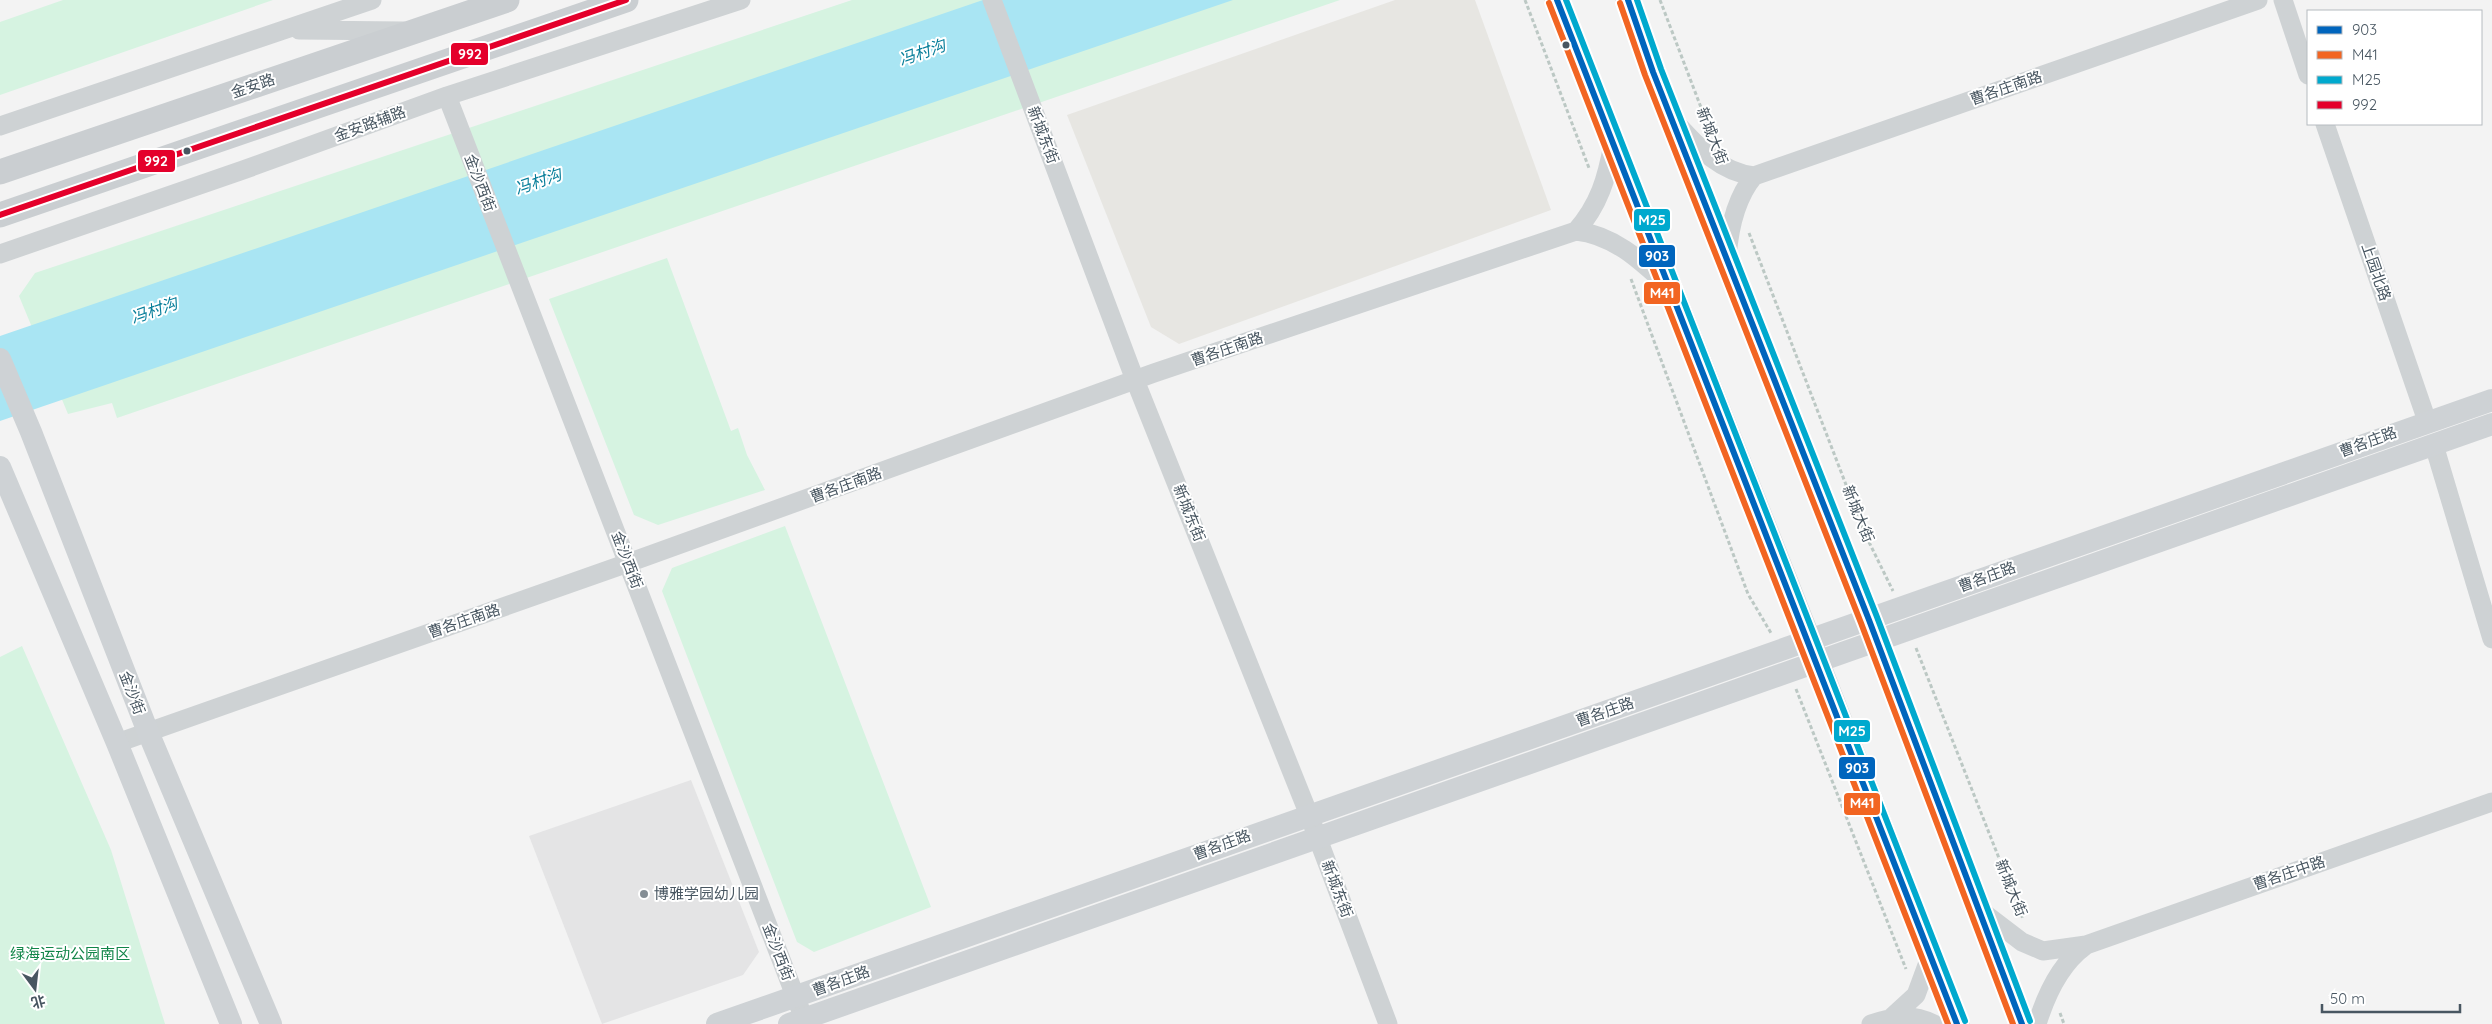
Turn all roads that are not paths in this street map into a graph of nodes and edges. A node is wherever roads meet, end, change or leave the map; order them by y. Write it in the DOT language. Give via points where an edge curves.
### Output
graph roads {
  1 [pos="372,0"];
  2 [pos="507,0"];
  3 [pos="626,0"];
  4 [pos="741,0"];
  5 [pos="992,0"];
  6 [pos="1557,0"];
  7 [pos="1628,0"];
  8 [pos="2258,0"];
  9 [pos="2283,0"];
  10 [pos="285,29"];
  11 [pos="415,31"];
  12 [pos="2307,72"];
  13 [pos="447,96"];
  14 [pos="1672,119"];
  15 [pos="2325,125"];
  16 [pos="0,126"];
  17 [pos="1613,144"];
  18 [pos="0,172"];
  19 [pos="1754,176"];
  20 [pos="0,215"];
  21 [pos="1576,231"];
  22 [pos="0,254"];
  23 [pos="1727,259"];
  24 [pos="1670,288"];
  25 [pos="0,359"];
  26 [pos="1135,380"];
  27 [pos="2492,400"];
  28 [pos="2426,421"];
  29 [pos="2492,424"];
  30 [pos="2434,445"];
  31 [pos="0,467"];
  32 [pos="628,563"];
  33 [pos="1873,630"];
  34 [pos="2492,639"];
  35 [pos="1813,651"];
  36 [pos="1785,661"];
  37 [pos="148,732"];
  38 [pos="117,743"];
  39 [pos="2492,802"];
  40 [pos="1309,814"];
  41 [pos="1318,836"];
  42 [pos="1980,910"];
  43 [pos="2086,945"];
  44 [pos="1930,957"];
  45 [pos="796,997"];
  46 [pos="1892,1016"];
  47 [pos="800,1022"];
  48 [pos="231,1024"];
  49 [pos="271,1024"];
  50 [pos="717,1024"];
  51 [pos="1388,1024"];
  52 [pos="1871,1024"];
  53 [pos="1934,1024"];
  54 [pos="1957,1024"];
  55 [pos="2022,1024"];
  56 [pos="2037,1024"];
  1 -- 10 [label="street"];
  2 -- 11 [label="main road, 金安路"];
  3 -- 20 [label="main road"];
  4 -- 13 [label="street, 金安路辅路"];
  5 -- 26 [label="street, 新城东街"];
  6 -- 17 [label="main road"];
  7 -- 14 [label="main road, 新城大街"];
  8 -- 19 [label="street, 曹各庄南路"];
  9 -- 12 [label="street"];
  10 -- 11 [label="street"];
  10 -- 16 [label="street"];
  11 -- 18 [label="main road, 金安路"];
  13 -- 22 [label="street, 金安路辅路"];
  13 -- 32 [label="street, 金沙西街"];
  14 -- 19 [label="street" via="1697,146 1724,166"];
  14 -- 23 [label="main road, 新城大街"];
  15 -- 28 [label="street, 上园北路"];
  17 -- 21 [label="street" via="1600,196"];
  17 -- 24 [label="main road"];
  19 -- 23 [label="street" via="1738,204 1728,237"];
  21 -- 24 [label="street" via="1591,232 1618,245"];
  21 -- 26 [label="street, 曹各庄南路"];
  23 -- 33 [label="main road, 新城大街"];
  24 -- 35 [label="main road"];
  25 -- 37 [label="main road, 金沙街"];
  26 -- 32 [label="street, 曹各庄南路"];
  26 -- 40 [label="street, 新城东街"];
  27 -- 28 [label="main road, 曹各庄路"];
  28 -- 33 [label="main road, 曹各庄路" via="1901,608"];
  29 -- 30 [label="main road, 曹各庄路"];
  30 -- 33 [label="main road, 曹各庄路" via="1909,629"];
  30 -- 34 [label="street"];
  31 -- 38 [label="main road"];
  32 -- 37 [label="street, 曹各庄南路"];
  32 -- 45 [label="street, 金沙西街"];
  33 -- 35 [label="main road, 曹各庄路"];
  33 -- 42 [label="main road, 新城大街"];
  35 -- 36 [label="main road, 曹各庄路"];
  35 -- 44 [label="main road"];
  36 -- 40 [label="main road, 曹各庄路"];
  36 -- 41 [label="main road, 曹各庄路"];
  37 -- 38 [label="street, 曹各庄南路"];
  37 -- 49 [label="main road, 金沙街"];
  38 -- 48 [label="main road"];
  39 -- 43 [label="street, 曹各庄中路"];
  40 -- 41 [label="street, 新城东街"];
  40 -- 45 [label="main road, 曹各庄路"];
  41 -- 47 [label="main road, 曹各庄路"];
  41 -- 51 [label="street, 新城东街"];
  42 -- 43 [label="street, 曹各庄中路" via="2022,942 2043,951"];
  42 -- 55 [label="main road, 新城大街"];
  43 -- 56 [label="street, 曹各庄中路" via="2074,953 2050,988"];
  44 -- 46 [label="street" via="1916,995"];
  44 -- 54 [label="main road"];
  45 -- 47 [label="street, 金沙西街"];
  45 -- 50 [label="main road, 曹各庄路"];
  46 -- 52 [label="street"];
  46 -- 53 [label="street" via="1912,1016"];
}
